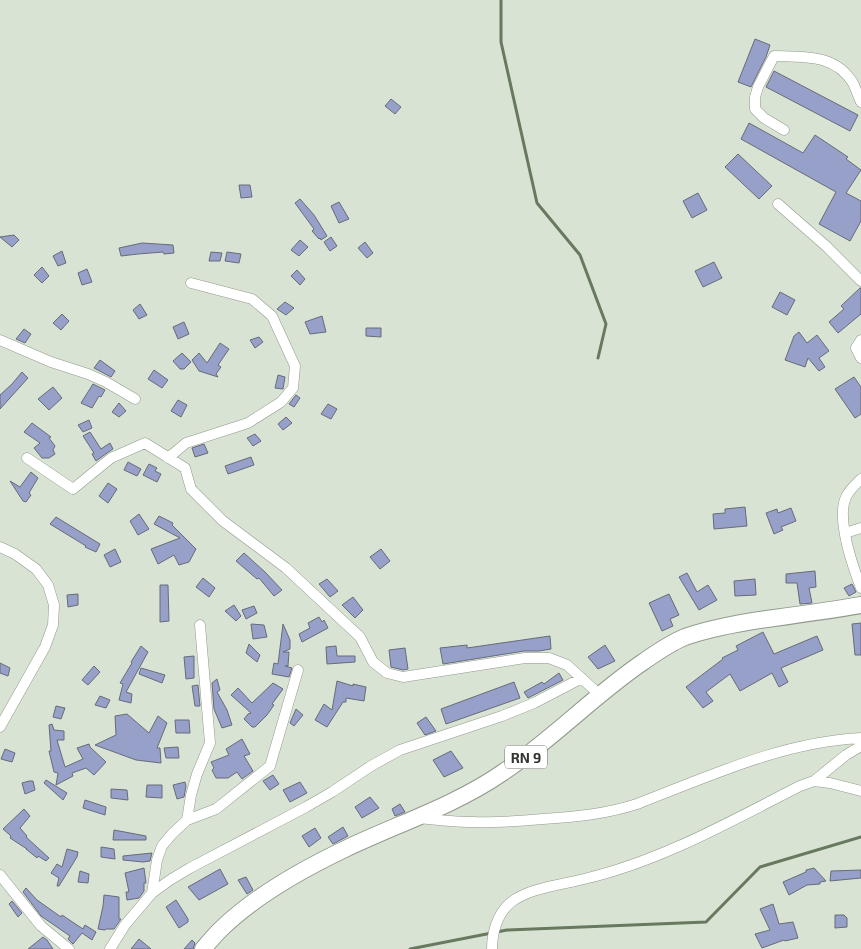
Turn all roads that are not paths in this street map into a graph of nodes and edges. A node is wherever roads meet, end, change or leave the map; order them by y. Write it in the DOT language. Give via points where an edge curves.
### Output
graph roads {
  1 [pos="861,102"];
  2 [pos="784,130"];
  3 [pos="778,204"];
  4 [pos="860,279"];
  5 [pos="191,283"];
  6 [pos="0,340"];
  7 [pos="861,340"];
  8 [pos="861,358"];
  9 [pos="135,400"];
  10 [pos="27,458"];
  11 [pos="168,458"];
  12 [pos="861,479"];
  13 [pos="861,528"];
  14 [pos="845,534"];
  15 [pos="0,547"];
  16 [pos="861,588"];
  17 [pos="861,605"];
  18 [pos="200,625"];
  19 [pos="298,670"];
  20 [pos="582,678"];
  21 [pos="600,695"];
  22 [pos="0,727"];
  23 [pos="861,738"];
  24 [pos="861,746"];
  25 [pos="814,781"];
  26 [pos="861,791"];
  27 [pos="417,817"];
  28 [pos="187,820"];
  29 [pos="0,875"];
  30 [pos="152,893"];
  31 [pos="68,949"];
  32 [pos="110,949"];
  33 [pos="203,949"];
  34 [pos="492,949"];
  1 -- 2 [label="street" via="853,83 838,67 819,58 774,56 758,87 755,109"];
  3 -- 4 [label="street"];
  5 -- 11 [label="street" via="252,299 272,316 295,366 293,388 282,402 248,423 186,443"];
  6 -- 9 [label="street" via="88,374"];
  7 -- 8 [label="street" via="856,348"];
  10 -- 11 [label="street" via="73,489 110,458 145,444"];
  11 -- 20 [label="street" via="185,468 191,489 216,515 286,568 360,637 374,662 387,673 403,677 525,658 549,658 567,665"];
  12 -- 14 [label="street" via="846,497 843,508"];
  13 -- 14 [label="street"];
  14 -- 16 [label="street"];
  15 -- 22 [label="street" via="36,569 48,585 54,605 53,625 45,647"];
  17 -- 21 [label="main road, RN 9 / RN 9" via="714,628 684,638 660,650"];
  18 -- 28 [label="street" via="210,743 191,795"];
  19 -- 28 [label="street" via="270,766 216,809"];
  20 -- 21 [label="street"];
  20 -- 30 [label="street" via="502,716 400,750 306,807 190,868"];
  21 -- 27 [label="main road, RN 9 / RN 9" via="502,773 477,789"];
  23 -- 27 [label="street" via="811,744 748,761 619,810 497,822"];
  24 -- 25 [label="street"];
  25 -- 26 [label="street"];
  25 -- 34 [label="street" via="647,859 595,877 522,896 509,904 500,917 492,938"];
  27 -- 33 [label="main road, RN 9 / RN 9" via="323,860 273,889 244,909"];
  28 -- 30 [label="street" via="162,846"];
  29 -- 31 [label="street" via="41,926"];
  30 -- 32 [label="street"];
}
